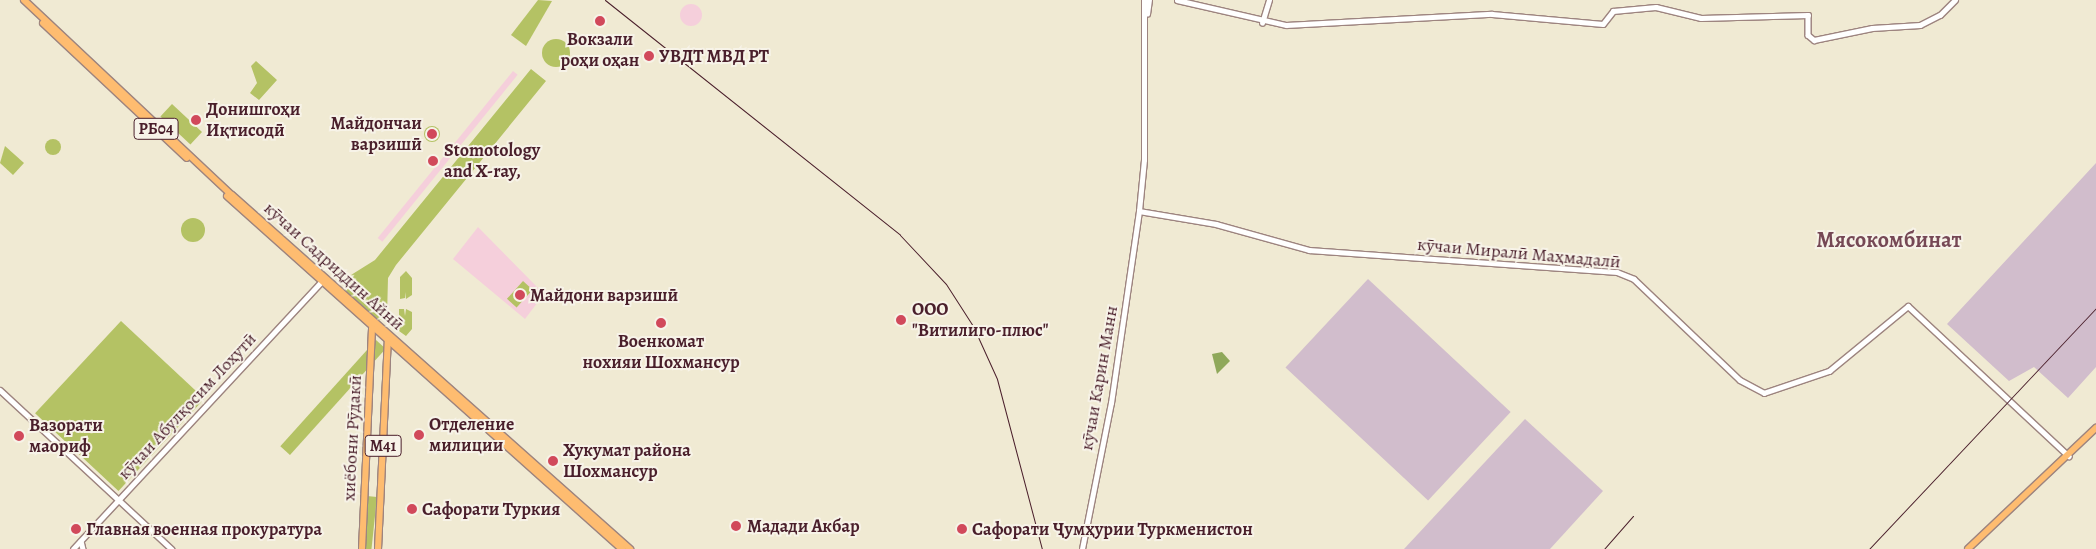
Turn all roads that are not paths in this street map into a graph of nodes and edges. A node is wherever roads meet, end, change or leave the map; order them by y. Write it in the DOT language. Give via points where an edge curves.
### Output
graph roads {
  1 [pos="18,0"];
  2 [pos="24,0"];
  3 [pos="1144,0"];
  4 [pos="1149,0"];
  5 [pos="1177,0"];
  6 [pos="1269,0"];
  7 [pos="1955,0"];
  8 [pos="1146,23"];
  9 [pos="1262,23"];
  10 [pos="1139,212"];
  11 [pos="296,256"];
  12 [pos="323,280"];
  13 [pos="372,328"];
  14 [pos="388,339"];
  15 [pos="0,390"];
  16 [pos="2096,428"];
  17 [pos="2069,456"];
  18 [pos="119,500"];
  19 [pos="81,541"];
  20 [pos="74,548"];
  21 [pos="83,549"];
  22 [pos="172,549"];
  23 [pos="362,549"];
  24 [pos="378,549"];
  25 [pos="622,549"];
  26 [pos="630,549"];
  27 [pos="1082,549"];
  28 [pos="1968,549"];
  1 -- 11 [label="highway, кӯчаи Садриддин Айнӣ / РБ04"];
  2 -- 11 [label="highway, кӯчаи Садриддин Айнӣ / РБ04"];
  3 -- 8 [label="street"];
  4 -- 8 [label="street"];
  5 -- 9 [label="street"];
  6 -- 9 [label="street"];
  7 -- 9 [label="street" via="1940,15 1920,25 1872,28 1814,40 1808,35 1808,15 1701,18 1656,8 1614,11 1603,24 1492,14 1304,25"];
  8 -- 10 [label="street, кӯчаи Карин Манн"];
  10 -- 17 [label="street, кӯчаи Миралӣ Маҳмадалӣ" via="1216,224 1336,254 1616,272 1634,279 1740,380 1764,393 1829,371 1908,306"];
  10 -- 27 [label="street, кӯчаи Карин Манн" via="1111,403"];
  11 -- 12 [label="highway, кӯчаи Садриддин Айнӣ"];
  12 -- 13 [label="highway, кӯчаи Садриддин Айнӣ"];
  12 -- 14 [label="highway, кӯчаи Садриддин Айнӣ"];
  12 -- 18 [label="street, кӯчаи Абулқосим Лоҳутӣ"];
  13 -- 14 [label="highway, кӯчаи Садриддин Айнӣ"];
  13 -- 23 [label="highway, хиёбони Рӯдакӣ / M41"];
  14 -- 24 [label="highway, M41"];
  14 -- 25 [label="highway, кӯчаи Садриддин Айнӣ"];
  14 -- 26 [label="highway, кӯчаи Садриддин Айнӣ"];
  15 -- 18 [label="street"];
  16 -- 17 [label="main road"];
  17 -- 28 [label="main road"];
  18 -- 19 [label="street, кӯчаи Абулқосим Лоҳутӣ"];
  18 -- 22 [label="street"];
  19 -- 20 [label="street, кӯчаи Абулқосим Лоҳутӣ"];
  19 -- 21 [label="street"];
}
